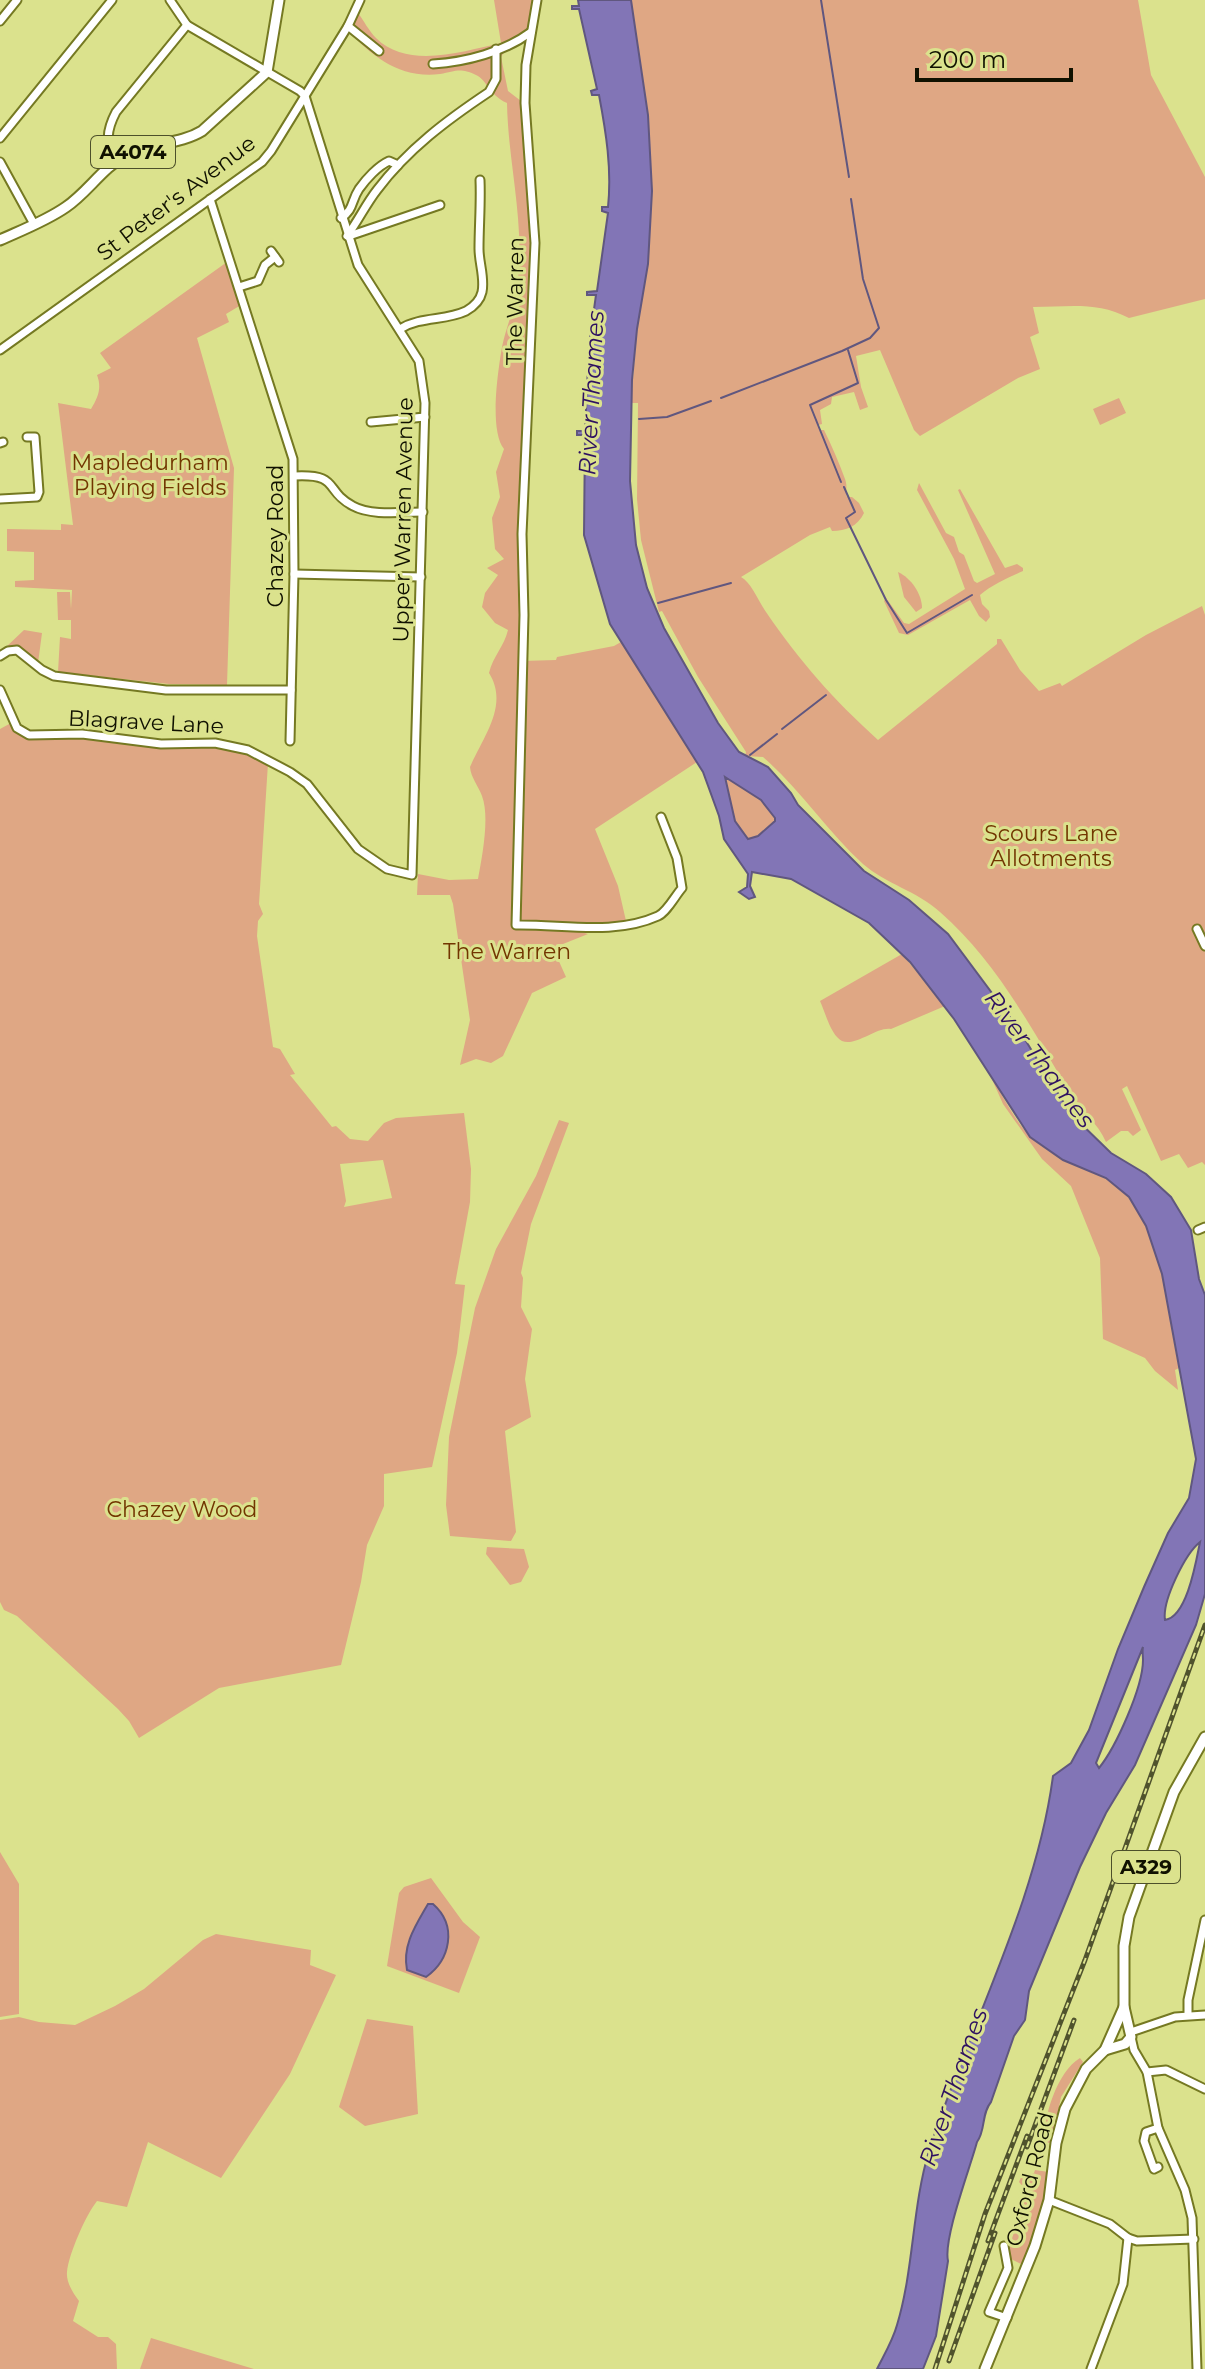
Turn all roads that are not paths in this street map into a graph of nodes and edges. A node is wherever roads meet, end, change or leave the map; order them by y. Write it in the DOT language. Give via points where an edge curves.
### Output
graph roads {
  1 [pos="17,0"];
  2 [pos="112,0"];
  3 [pos="170,0"];
  4 [pos="279,0"];
  5 [pos="360,0"];
  6 [pos="537,0"];
  7 [pos="0,21"];
  8 [pos="187,25"];
  9 [pos="348,26"];
  10 [pos="531,32"];
  11 [pos="516,43"];
  12 [pos="496,49"];
  13 [pos="528,49"];
  14 [pos="379,51"];
  15 [pos="433,64"];
  16 [pos="267,72"];
  17 [pos="305,96"];
  18 [pos="0,138"];
  19 [pos="0,162"];
  20 [pos="114,162"];
  21 [pos="398,165"];
  22 [pos="482,183"];
  23 [pos="210,199"];
  24 [pos="440,205"];
  25 [pos="341,218"];
  26 [pos="34,224"];
  27 [pos="347,236"];
  28 [pos="0,240"];
  29 [pos="275,256"];
  30 [pos="239,287"];
  31 [pos="400,329"];
  32 [pos="0,350"];
  33 [pos="425,417"];
  34 [pos="371,422"];
  35 [pos="34,437"];
  36 [pos="295,476"];
  37 [pos="0,499"];
  38 [pos="423,512"];
  39 [pos="294,574"];
  40 [pos="421,577"];
  41 [pos="0,656"];
  42 [pos="0,690"];
  43 [pos="291,690"];
  44 [pos="290,741"];
  45 [pos="661,817"];
  46 [pos="412,875"];
  47 [pos="1197,929"];
  48 [pos="1205,946"];
  49 [pos="1205,1737"];
  50 [pos="1205,1920"];
  51 [pos="1124,2007"];
  52 [pos="1188,2015"];
  53 [pos="1205,2015"];
  54 [pos="1113,2030"];
  55 [pos="1127,2037"];
  56 [pos="1105,2050"];
  57 [pos="1147,2072"];
  58 [pos="1205,2089"];
  59 [pos="1158,2128"];
  60 [pos="1158,2167"];
  61 [pos="1049,2200"];
  62 [pos="1128,2238"];
  63 [pos="1194,2239"];
  64 [pos="1004,2246"];
  65 [pos="1007,2318"];
  66 [pos="985,2369"];
  67 [pos="1091,2369"];
  68 [pos="1197,2369"];
  1 -- 7 [label="street"];
  2 -- 18 [label="street"];
  3 -- 8 [label="street"];
  4 -- 16 [label="main road"];
  5 -- 9 [label="street, St Peter's Avenue"];
  6 -- 10 [label="street, The Warren"];
  8 -- 16 [label="street"];
  8 -- 20 [label="street" via="109,125 107,142"];
  9 -- 14 [label="street"];
  9 -- 17 [label="street, St Peter's Avenue"];
  10 -- 11 [label="street"];
  10 -- 13 [label="street, The Warren"];
  11 -- 12 [label="street"];
  11 -- 13 [label="street"];
  12 -- 15 [label="street"];
  12 -- 21 [label="street" via="496,79 489,92 446,121"];
  13 -- 45 [label="street, The Warren" via="525,103 535,243 522,534 516,925 584,929 660,916 682,888"];
  16 -- 17 [label="street"];
  16 -- 20 [label="main road, A4074" via="202,131 141,148"];
  17 -- 23 [label="street, St Peter's Avenue" via="262,162"];
  17 -- 25 [label="street, Upper Warren Avenue"];
  19 -- 26 [label="street"];
  20 -- 26 [label="main road, A4074" via="67,207"];
  21 -- 25 [label="street" via="389,161 379,167 358,191 351,212"];
  21 -- 27 [label="street"];
  22 -- 31 [label="street" via="478,302 448,317 413,321"];
  23 -- 30 [label="street, Chazey Road"];
  23 -- 32 [label="street, St Peter's Avenue"];
  24 -- 27 [label="street"];
  25 -- 27 [label="street, Upper Warren Avenue"];
  26 -- 28 [label="main road, A4074"];
  27 -- 31 [label="street, Upper Warren Avenue" via="358,265"];
  29 -- 30 [label="street" via="258,281"];
  30 -- 36 [label="street, Chazey Road" via="290,444"];
  31 -- 33 [label="street, Upper Warren Avenue" via="419,361"];
  33 -- 34 [label="street"];
  33 -- 38 [label="street, Upper Warren Avenue"];
  35 -- 37 [label="street" via="37,497"];
  36 -- 38 [label="street" via="323,478 358,509"];
  36 -- 39 [label="street, Chazey Road"];
  38 -- 40 [label="street, Upper Warren Avenue"];
  39 -- 40 [label="street"];
  39 -- 43 [label="street, Chazey Road"];
  40 -- 46 [label="street, Upper Warren Avenue"];
  41 -- 43 [label="street" via="17,650 54,676 114,684 166,690"];
  42 -- 46 [label="street, Blagrave Lane" via="17,728 29,735 215,743 248,750 307,784 358,849 387,869"];
  43 -- 44 [label="street, Chazey Road"];
  47 -- 48 [label="street"];
  49 -- 51 [label="main road, Oxford Road / A329" via="1174,1792 1135,1895 1125,1937"];
  50 -- 52 [label="street"];
  51 -- 54 [label="main road, Oxford Road / A329"];
  51 -- 55 [label="main road, Oxford Road / A329"];
  52 -- 53 [label="street"];
  52 -- 55 [label="street"];
  54 -- 55 [label="main road" via="1115,2041"];
  54 -- 55 [label="main road" via="1121,2024"];
  54 -- 56 [label="main road, Oxford Road / A329"];
  55 -- 56 [label="main road"];
  55 -- 57 [label="street"];
  56 -- 61 [label="main road, Oxford Road / A329" via="1086,2069 1065,2109"];
  57 -- 58 [label="street" via="1166,2070"];
  57 -- 59 [label="street"];
  59 -- 60 [label="street" via="1146,2132 1144,2141 1154,2169"];
  59 -- 63 [label="street" via="1185,2190"];
  61 -- 62 [label="street" via="1110,2224"];
  61 -- 65 [label="main road, Oxford Road / A329"];
  62 -- 63 [label="street"];
  62 -- 67 [label="street" via="1123,2284"];
  63 -- 68 [label="street"];
  64 -- 65 [label="street" via="1008,2268 989,2312"];
  65 -- 66 [label="main road, Oxford Road / A329"];
}
